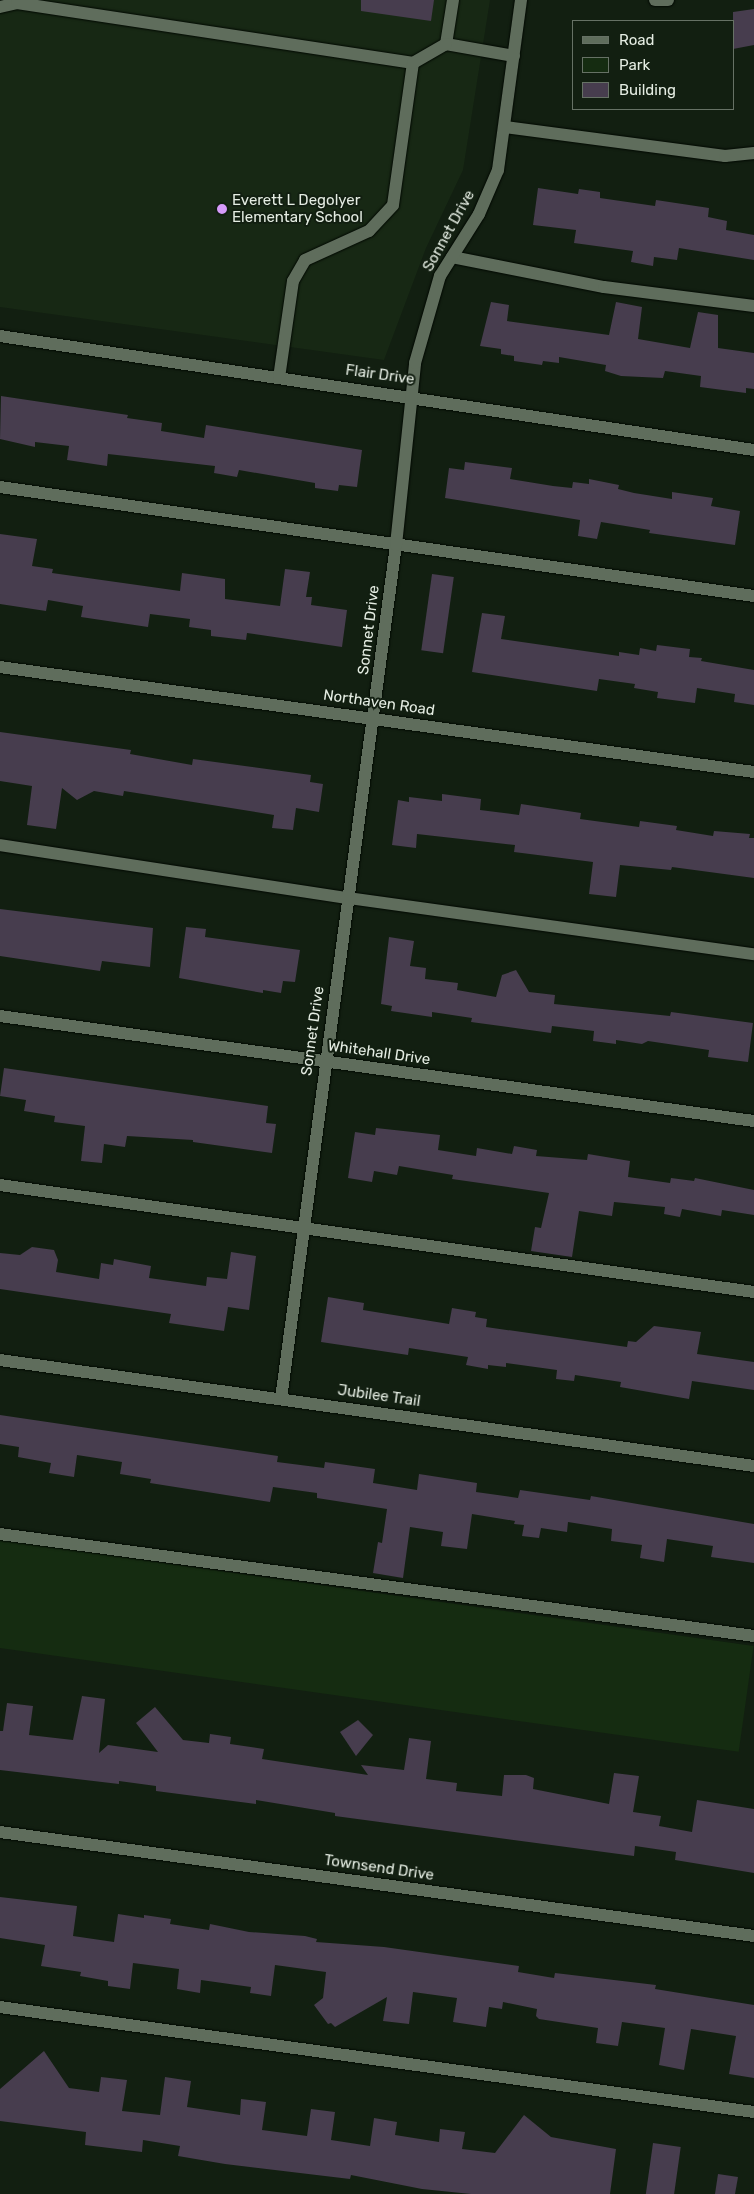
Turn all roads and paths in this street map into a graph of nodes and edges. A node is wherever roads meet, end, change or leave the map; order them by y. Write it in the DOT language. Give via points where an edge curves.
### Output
graph roads {
  1 [pos="453,0"];
  2 [pos="522,0"];
  3 [pos="655,0"];
  4 [pos="668,0"];
  5 [pos="0,7"];
  6 [pos="446,44"];
  7 [pos="514,56"];
  8 [pos="413,63"];
  9 [pos="505,127"];
  10 [pos="754,153"];
  11 [pos="452,257"];
  12 [pos="754,306"];
  13 [pos="0,336"];
  14 [pos="279,378"];
  15 [pos="412,396"];
  16 [pos="754,450"];
  17 [pos="0,487"];
  18 [pos="396,545"];
  19 [pos="754,596"];
  20 [pos="0,667"];
  21 [pos="374,718"];
  22 [pos="754,772"];
  23 [pos="0,845"];
  24 [pos="348,898"];
  25 [pos="754,954"];
  26 [pos="0,1016"];
  27 [pos="325,1061"];
  28 [pos="754,1121"];
  29 [pos="0,1185"];
  30 [pos="303,1230"];
  31 [pos="754,1292"];
  32 [pos="0,1360"];
  33 [pos="281,1399"];
  34 [pos="754,1466"];
  35 [pos="0,1534"];
  36 [pos="754,1636"];
  37 [pos="0,1832"];
  38 [pos="754,1936"];
  39 [pos="0,2007"];
  40 [pos="754,2112"];
  1 -- 6 [label="street"];
  2 -- 7 [label="street, Sonnet Drive"];
  3 -- 4 [label="street"];
  5 -- 8 [label="street" via="17,3"];
  6 -- 7 [label="street"];
  6 -- 8 [label="street"];
  7 -- 9 [label="street, Sonnet Drive"];
  8 -- 14 [label="street" via="393,205 369,231 304,260 293,280"];
  9 -- 10 [label="street" via="725,156"];
  9 -- 11 [label="street, Sonnet Drive" via="498,170 479,214"];
  11 -- 12 [label="street" via="604,287"];
  11 -- 15 [label="street, Sonnet Drive" via="440,276 424,327"];
  13 -- 14 [label="street, Flair Drive"];
  14 -- 15 [label="street, Flair Drive"];
  15 -- 16 [label="street, Flair Drive"];
  15 -- 18 [label="street, Sonnet Drive"];
  17 -- 18 [label="street"];
  18 -- 19 [label="street"];
  18 -- 21 [label="street, Sonnet Drive"];
  20 -- 21 [label="street, Northaven Road"];
  21 -- 22 [label="street, Northaven Road"];
  21 -- 24 [label="street, Sonnet Drive"];
  23 -- 24 [label="street"];
  24 -- 25 [label="street"];
  24 -- 27 [label="street, Sonnet Drive"];
  26 -- 27 [label="street, Whitehall Drive"];
  27 -- 28 [label="street, Whitehall Drive"];
  27 -- 30 [label="street, Sonnet Drive"];
  29 -- 30 [label="street"];
  30 -- 31 [label="street"];
  30 -- 33 [label="street, Sonnet Drive"];
  32 -- 33 [label="street, Jubilee Trail"];
  33 -- 34 [label="street, Jubilee Trail"];
  35 -- 36 [label="street"];
  37 -- 38 [label="street, Townsend Drive"];
  39 -- 40 [label="street"];
}
